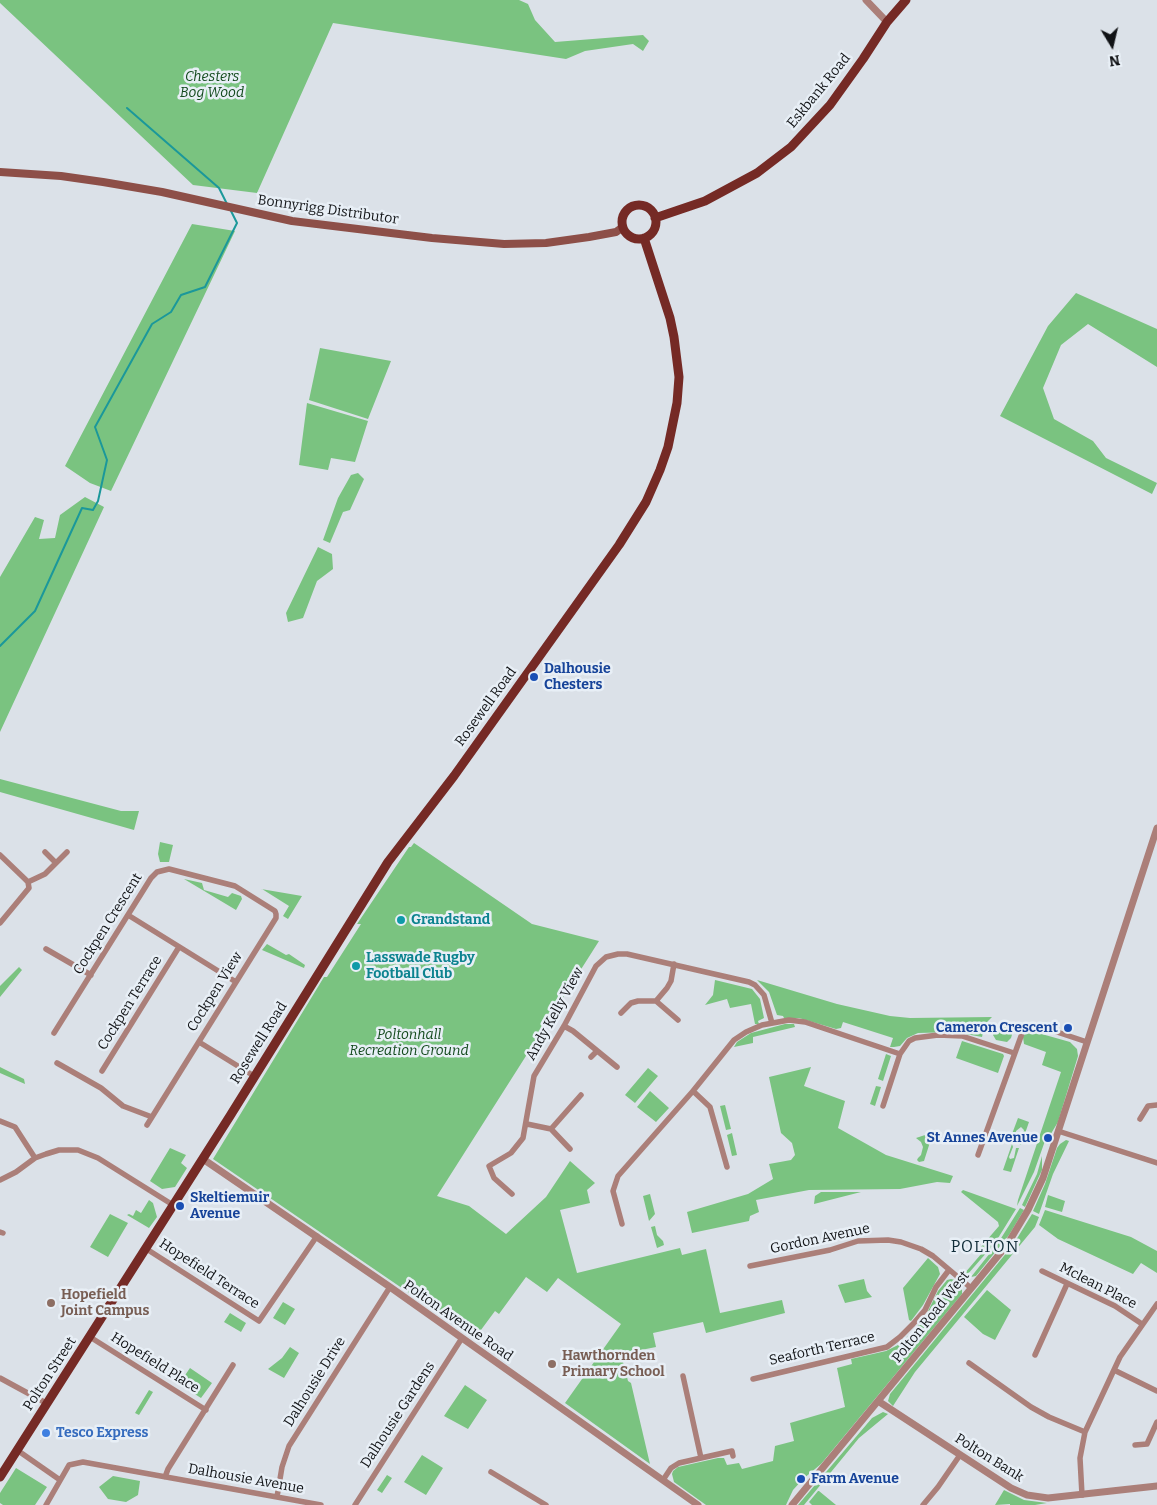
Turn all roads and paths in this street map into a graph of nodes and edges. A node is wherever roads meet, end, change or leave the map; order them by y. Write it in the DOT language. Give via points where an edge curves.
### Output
graph roads {
  1 [pos="866,0"];
  2 [pos="906,0"];
  3 [pos="887,22"];
  4 [pos="0,172"];
  5 [pos="655,218"];
  6 [pos="623,227"];
  7 [pos="644,238"];
  8 [pos="1157,828"];
  9 [pos="45,852"];
  10 [pos="67,852"];
  11 [pos="0,855"];
  12 [pos="56,863"];
  13 [pos="28,882"];
  14 [pos="235,886"];
  15 [pos="128,915"];
  16 [pos="0,923"];
  17 [pos="179,947"];
  18 [pos="46,949"];
  19 [pos="674,964"];
  20 [pos="91,975"];
  21 [pos="236,982"];
  22 [pos="656,1001"];
  23 [pos="621,1014"];
  24 [pos="678,1020"];
  25 [pos="772,1023"];
  26 [pos="564,1026"];
  27 [pos="54,1033"];
  28 [pos="199,1042"];
  29 [pos="1087,1042"];
  30 [pos="597,1051"];
  31 [pos="1014,1053"];
  32 [pos="900,1054"];
  33 [pos="591,1057"];
  34 [pos="57,1064"];
  35 [pos="617,1067"];
  36 [pos="102,1072"];
  37 [pos="254,1076"];
  38 [pos="693,1091"];
  39 [pos="581,1095"];
  40 [pos="1157,1105"];
  41 [pos="883,1106"];
  42 [pos="152,1117"];
  43 [pos="1140,1119"];
  44 [pos="0,1121"];
  45 [pos="527,1124"];
  46 [pos="147,1125"];
  47 [pos="551,1130"];
  48 [pos="1058,1131"];
  49 [pos="570,1149"];
  50 [pos="978,1155"];
  51 [pos="35,1158"];
  52 [pos="203,1159"];
  53 [pos="1157,1163"];
  54 [pos="727,1167"];
  55 [pos="0,1180"];
  56 [pos="512,1194"];
  57 [pos="173,1205"];
  58 [pos="622,1224"];
  59 [pos="317,1236"];
  60 [pos="145,1248"];
  61 [pos="750,1266"];
  62 [pos="949,1270"];
  63 [pos="1042,1271"];
  64 [pos="1067,1284"];
  65 [pos="390,1287"];
  66 [pos="971,1288"];
  67 [pos="1157,1304"];
  68 [pos="1142,1324"];
  69 [pos="90,1336"];
  70 [pos="462,1338"];
  71 [pos="1035,1355"];
  72 [pos="969,1363"];
  73 [pos="233,1365"];
  74 [pos="1114,1370"];
  75 [pos="683,1376"];
  76 [pos="0,1378"];
  77 [pos="753,1379"];
  78 [pos="1157,1391"];
  79 [pos="878,1401"];
  80 [pos="46,1403"];
  81 [pos="206,1410"];
  82 [pos="1157,1422"];
  83 [pos="1086,1432"];
  84 [pos="1135,1445"];
  85 [pos="17,1450"];
  86 [pos="960,1455"];
  87 [pos="733,1456"];
  88 [pos="702,1458"];
  89 [pos="490,1472"];
  90 [pos="0,1477"];
  91 [pos="165,1478"];
  92 [pos="60,1480"];
  93 [pos="663,1480"];
  94 [pos="1157,1486"];
  95 [pos="1082,1495"];
  96 [pos="278,1497"];
  97 [pos="694,1504"];
  98 [pos="46,1505"];
  99 [pos="321,1505"];
  100 [pos="355,1505"];
  101 [pos="546,1505"];
  102 [pos="792,1505"];
  103 [pos="923,1505"];
  1 -- 3 [label="street"];
  2 -- 3 [label="main road, Eskbank Road"];
  3 -- 5 [label="main road, Eskbank Road" via="830,105 791,147 757,173 705,201"];
  4 -- 6 [label="main road, Bonnyrigg Distributor" via="61,176 162,192 292,221 477,242 546,243 616,232"];
  5 -- 6 [label="main road" via="643,206 632,207 624,216"];
  5 -- 7 [label="main road" via="655,228"];
  6 -- 7 [label="main road" via="633,238"];
  7 -- 37 [label="main road, Rosewell Road" via="670,318 679,377 668,447 646,502 619,545 454,776 388,862"];
  8 -- 29 [label="street, Polton Road West"];
  9 -- 12 [label="street"];
  10 -- 12 [label="street"];
  11 -- 13 [label="street"];
  12 -- 13 [label="street" via="45,874"];
  13 -- 16 [label="street" via="29,888"];
  14 -- 15 [label="street, Cockpen Crescent" via="169,869 161,870 151,878"];
  14 -- 21 [label="street, Cockpen View" via="276,914"];
  15 -- 17 [label="street"];
  15 -- 20 [label="street, Cockpen Crescent"];
  17 -- 21 [label="street"];
  17 -- 36 [label="street, Cockpen Terrace"];
  18 -- 20 [label="street"];
  19 -- 22 [label="street" via="671,981"];
  19 -- 25 [label="street, Andy Kelly View" via="755,985 764,995"];
  19 -- 26 [label="street, Andy Kelly View" via="627,954 606,957 596,966"];
  20 -- 27 [label="street, Cockpen Crescent"];
  21 -- 28 [label="street, Cockpen View"];
  22 -- 23 [label="street" via="631,1003"];
  22 -- 24 [label="street"];
  25 -- 32 [label="street" via="805,1022"];
  25 -- 38 [label="street" via="752,1029 734,1040"];
  26 -- 30 [label="street"];
  26 -- 45 [label="street, Andy Kelly View" via="534,1076"];
  28 -- 37 [label="street"];
  28 -- 42 [label="street, Cockpen View"];
  29 -- 31 [label="street" via="1032,1025 1024,1028"];
  29 -- 48 [label="street, Polton Road West"];
  30 -- 33 [label="street"];
  30 -- 35 [label="street"];
  31 -- 32 [label="street" via="962,1036 949,1035 915,1038"];
  31 -- 50 [label="street"];
  32 -- 41 [label="street"];
  34 -- 42 [label="street" via="102,1088 123,1106"];
  37 -- 52 [label="main road, Rosewell Road"];
  38 -- 54 [label="street" via="710,1107"];
  38 -- 58 [label="street" via="618,1176 613,1191"];
  39 -- 47 [label="street"];
  40 -- 43 [label="street" via="1148,1106"];
  42 -- 46 [label="street, Cockpen View"];
  44 -- 51 [label="street" via="15,1127"];
  45 -- 47 [label="street"];
  45 -- 56 [label="street, Andy Kelly View" via="523,1138 511,1153 489,1166 494,1178"];
  47 -- 49 [label="street"];
  48 -- 53 [label="street"];
  48 -- 66 [label="street, Polton Road West" via="1043,1178 1028,1210 1007,1245"];
  51 -- 55 [label="street"];
  51 -- 57 [label="street" via="59,1150 88,1153"];
  52 -- 57 [label="main road, Polton Street"];
  52 -- 59 [label="street, Polton Avenue Road"];
  57 -- 60 [label="main road, Polton Street"];
  59 -- 60 [label="street, Hopefield Terrace" via="259,1321"];
  59 -- 65 [label="street, Polton Avenue Road"];
  60 -- 69 [label="main road, Polton Street"];
  61 -- 62 [label="street, Gordon Avenue" via="858,1241 878,1240 901,1242 921,1249"];
  62 -- 66 [label="street, Gordon Avenue"];
  62 -- 77 [label="street, Seaforth Terrace" via="914,1324 887,1347"];
  63 -- 64 [label="street, Mclean Place"];
  64 -- 68 [label="street, Mclean Place" via="1115,1306"];
  64 -- 71 [label="street"];
  65 -- 70 [label="street, Polton Avenue Road"];
  65 -- 96 [label="street, Dalhousie Drive" via="289,1446"];
  66 -- 79 [label="street, Polton Road West"];
  67 -- 68 [label="street"];
  68 -- 74 [label="street"];
  69 -- 80 [label="main road, Polton Street"];
  69 -- 81 [label="street, Hopefield Place"];
  70 -- 93 [label="street, Polton Avenue Road"];
  70 -- 100 [label="street, Dalhousie Gardens"];
  72 -- 83 [label="street" via="1037,1410"];
  73 -- 81 [label="street"];
  74 -- 78 [label="street"];
  74 -- 83 [label="street"];
  75 -- 88 [label="street"];
  76 -- 80 [label="street"];
  79 -- 86 [label="street, Polton Bank"];
  79 -- 102 [label="street, Polton Road West"];
  80 -- 85 [label="main road, Polton Street"];
  81 -- 91 [label="street"];
  82 -- 84 [label="street" via="1147,1444"];
  83 -- 95 [label="street" via="1080,1458"];
  85 -- 90 [label="main road, Polton Street"];
  85 -- 92 [label="street"];
  86 -- 95 [label="street, Polton Bank" via="1010,1488 1027,1495 1048,1498"];
  86 -- 103 [label="street"];
  87 -- 88 [label="street" via="732,1451"];
  88 -- 93 [label="street" via="675,1465"];
  89 -- 101 [label="street"];
  91 -- 92 [label="street, Dalhousie Avenue" via="83,1462 69,1465"];
  91 -- 96 [label="street, Dalhousie Avenue"];
  92 -- 98 [label="street, Dalhousie Avenue"];
  93 -- 97 [label="street, Polton Avenue Road"];
  94 -- 95 [label="street, Polton Bank"];
  96 -- 99 [label="street, Dalhousie Avenue"];
}
